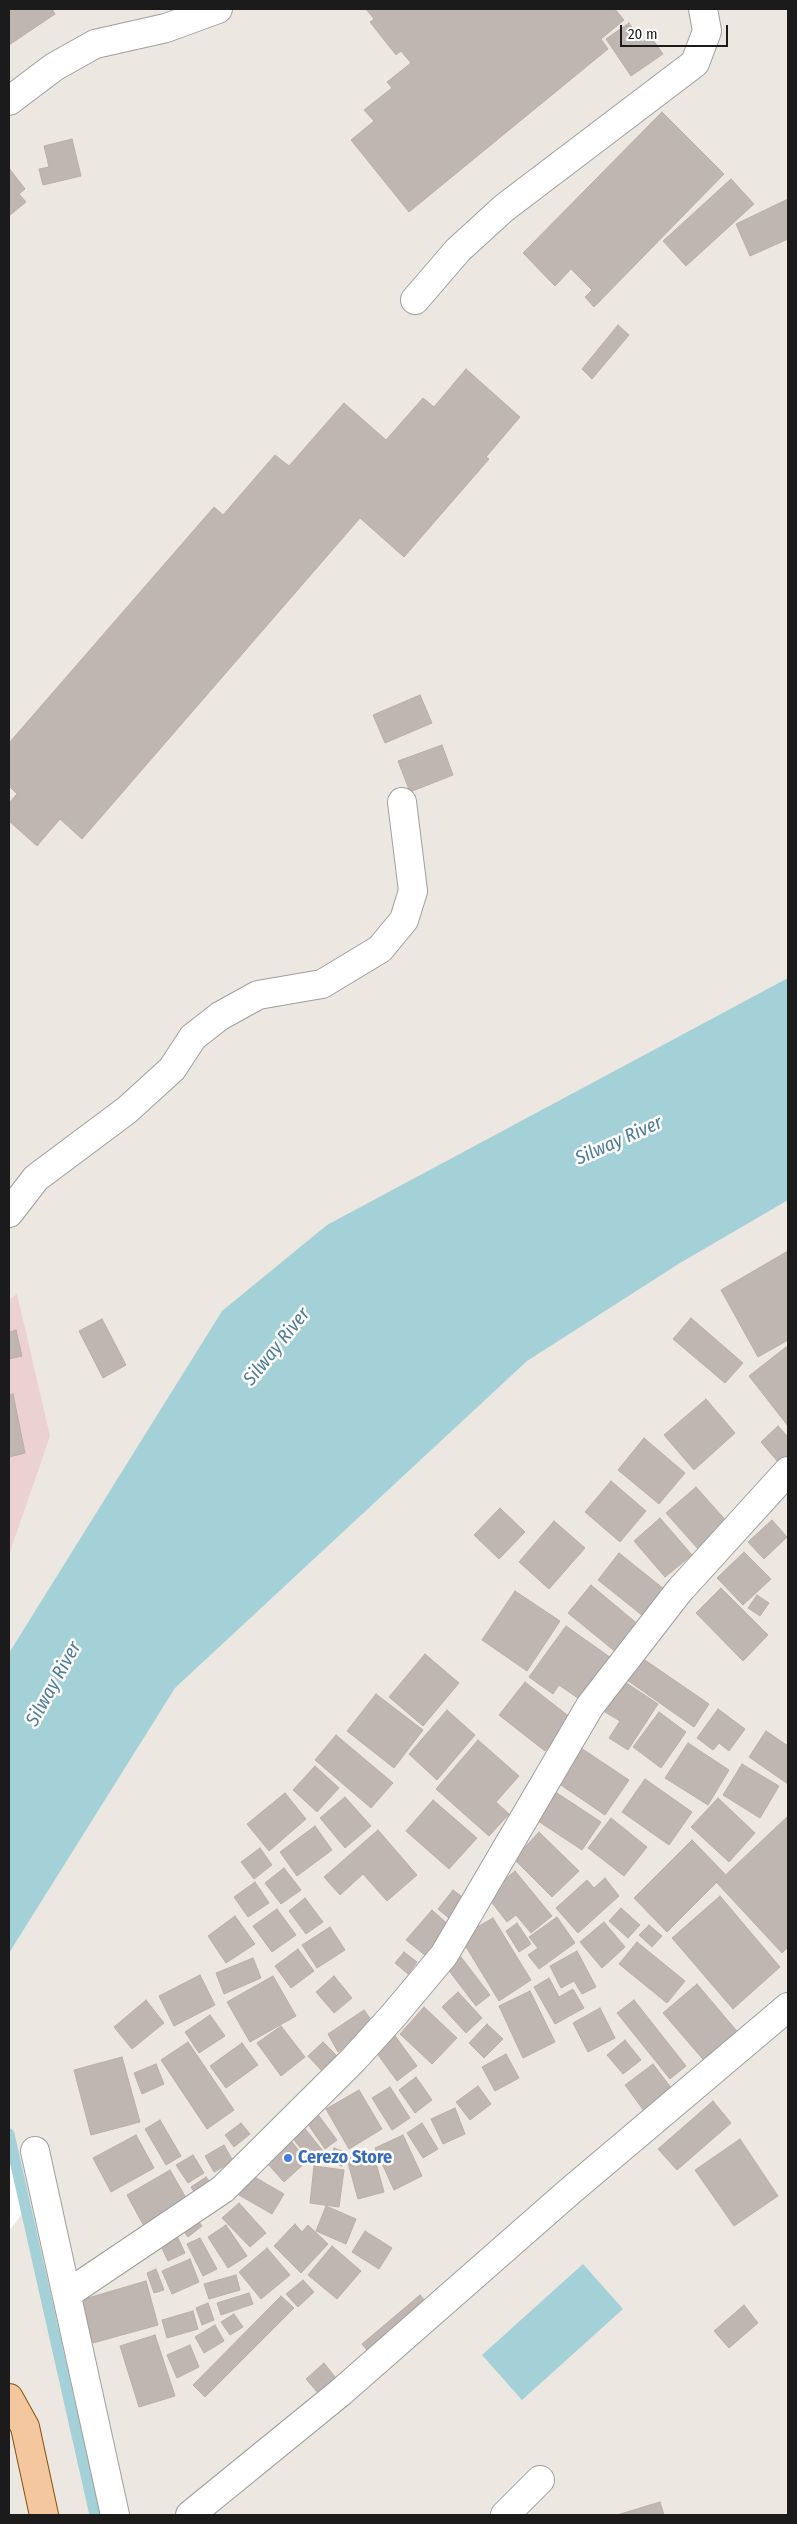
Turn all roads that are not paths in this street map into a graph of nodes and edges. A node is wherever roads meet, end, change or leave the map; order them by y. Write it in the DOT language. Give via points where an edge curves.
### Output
graph roads {
  1 [pos="218,9"];
  2 [pos="703,9"];
  3 [pos="9,101"];
  4 [pos="415,300"];
  5 [pos="402,802"];
  6 [pos="9,1213"];
  7 [pos="788,1471"];
  8 [pos="788,2007"];
  9 [pos="35,2150"];
  10 [pos="66,2294"];
  11 [pos="9,2398"];
  12 [pos="540,2480"];
  13 [pos="44,2515"];
  14 [pos="115,2515"];
  15 [pos="190,2515"];
  16 [pos="505,2515"];
  1 -- 3 [label="street" via="166,28 95,44 54,68"];
  2 -- 4 [label="street" via="707,31 695,63 504,208 458,250"];
  5 -- 6 [label="street" via="413,891 404,920 380,949 322,984 258,995 220,1016 192,1037 172,1069 127,1110 36,1178"];
  7 -- 10 [label="street" via="679,1591 590,1706 444,1955 393,2016 223,2189"];
  8 -- 15 [label="street" via="569,2192 341,2392"];
  9 -- 10 [label="street"];
  10 -- 14 [label="street"];
  11 -- 13 [label="main road" via="25,2427"];
  12 -- 16 [label="street"];
}
